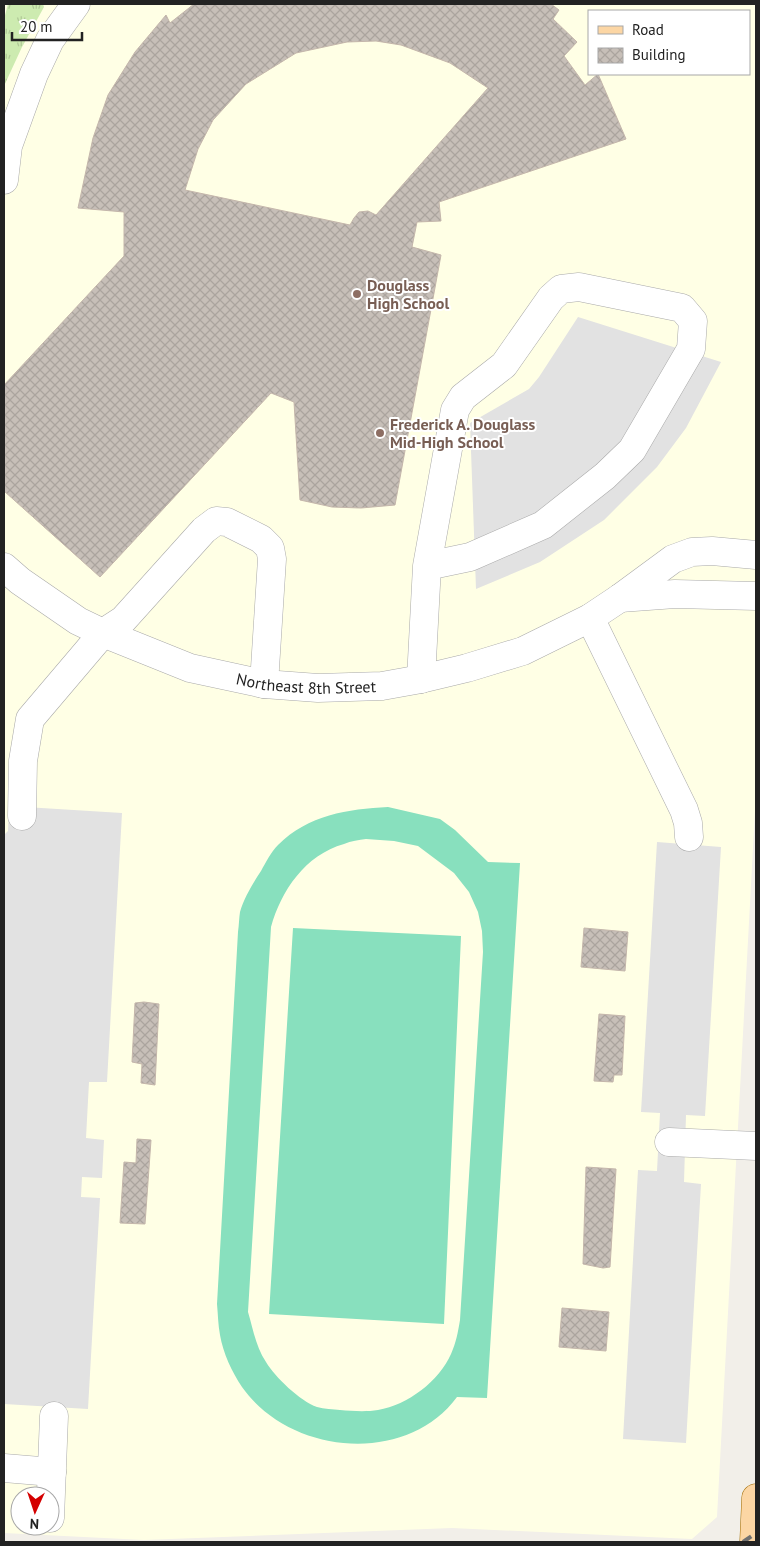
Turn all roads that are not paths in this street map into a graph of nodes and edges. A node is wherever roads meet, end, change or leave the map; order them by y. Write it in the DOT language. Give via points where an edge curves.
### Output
graph roads {
  1 [pos="76,4"];
  2 [pos="4,180"];
  3 [pos="756,554"];
  4 [pos="427,566"];
  5 [pos="4,567"];
  6 [pos="756,596"];
  7 [pos="620,598"];
  8 [pos="590,618"];
  9 [pos="104,634"];
  10 [pos="420,679"];
  11 [pos="264,684"];
  12 [pos="22,816"];
  13 [pos="689,837"];
  14 [pos="669,1142"];
  15 [pos="756,1146"];
  16 [pos="54,1416"];
  17 [pos="4,1468"];
  18 [pos="52,1472"];
  19 [pos="51,1486"];
  20 [pos="756,1498"];
  21 [pos="754,1542"];
  1 -- 2 [label="street" via="50,40 34,74 8,146"];
  3 -- 7 [label="street, Northeast 8th Street" via="692,552 673,559"];
  4 -- 4 [label="street" via="455,410 463,397 504,365 551,298 561,289 579,287 682,308 693,321 691,349 632,450 543,525 470,557"];
  4 -- 10 [label="street"];
  5 -- 9 [label="street, Northeast 8th Street" via="78,621"];
  6 -- 7 [label="street, Northeast 8th Street" via="675,594"];
  7 -- 8 [label="street, Northeast 8th Street"];
  8 -- 10 [label="street, Northeast 8th Street" via="523,651"];
  8 -- 13 [label="street" via="684,810"];
  9 -- 11 [label="street, Northeast 8th Street" via="190,668"];
  9 -- 11 [label="street" via="123,620 204,530 216,521 227,522 262,539 270,548"];
  9 -- 12 [label="street" via="30,719 23,760"];
  10 -- 11 [label="street, Northeast 8th Street" via="382,686 318,688"];
  14 -- 15 [label="street"];
  16 -- 18 [label="street"];
  17 -- 18 [label="street"];
  18 -- 19 [label="street"];
  20 -- 21 [label="main road"];
}
